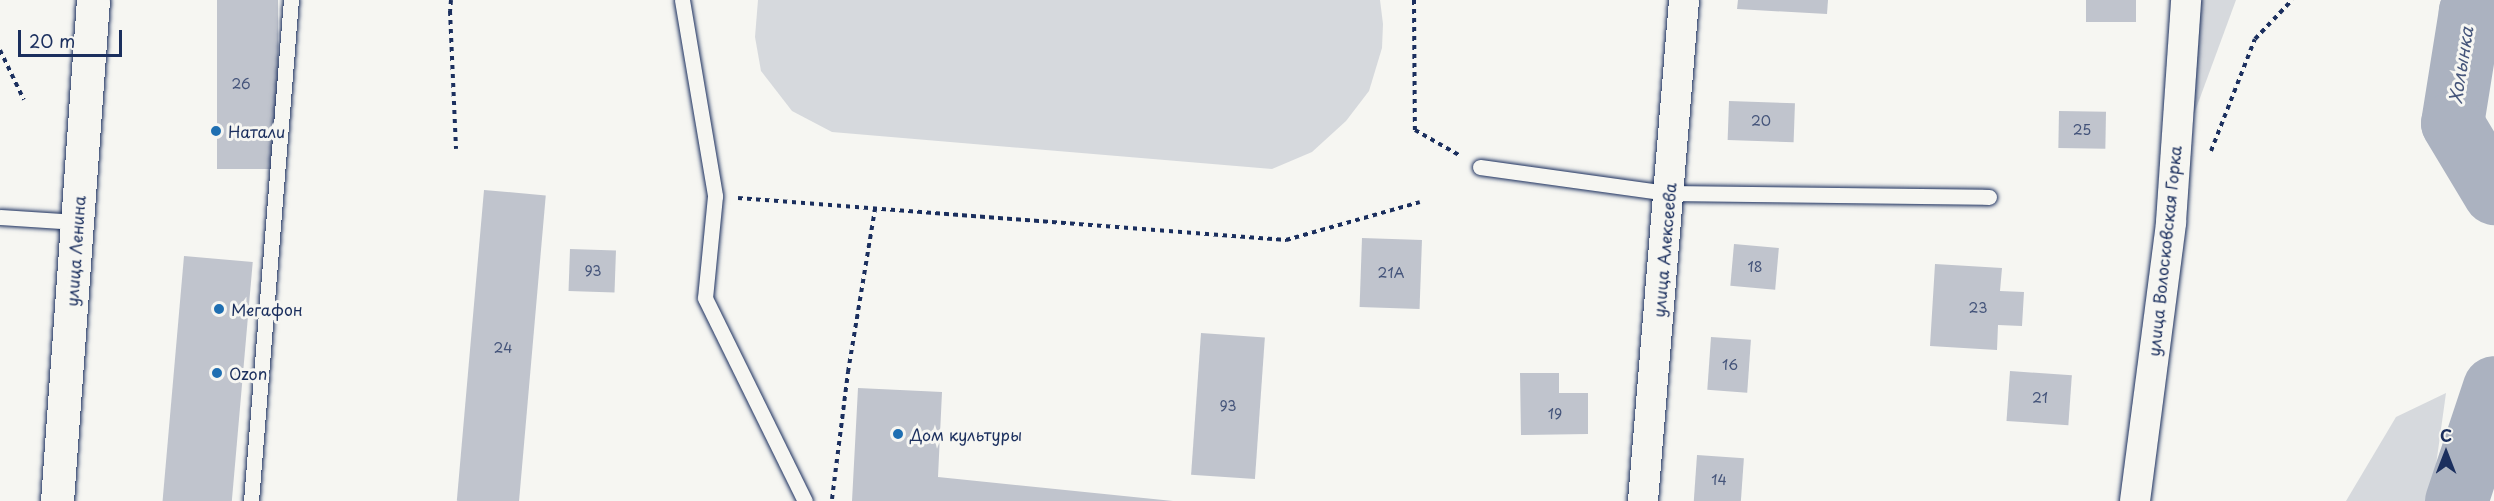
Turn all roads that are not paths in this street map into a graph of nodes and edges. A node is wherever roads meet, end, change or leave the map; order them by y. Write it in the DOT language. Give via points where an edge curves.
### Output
graph roads {
  1 [pos="93,0"];
  2 [pos="291,0"];
  3 [pos="682,0"];
  4 [pos="1684,0"];
  5 [pos="2187,0"];
  6 [pos="1480,167"];
  7 [pos="1668,193"];
  8 [pos="1989,197"];
  9 [pos="0,217"];
  10 [pos="77,222"];
  11 [pos="57,501"];
  12 [pos="251,501"];
  13 [pos="805,501"];
  14 [pos="1643,501"];
  15 [pos="2134,501"];
  1 -- 10 [label="main road, улица Ленина"];
  2 -- 12 [label="lane"];
  3 -- 13 [label="lane" via="715,196 705,298"];
  4 -- 7 [label="street, улица Алексеева"];
  5 -- 15 [label="street, улица Волосковская Горка" via="2170,222"];
  6 -- 7 [label="lane"];
  7 -- 8 [label="lane"];
  7 -- 14 [label="street, улица Алексеева"];
  9 -- 10 [label="lane"];
  10 -- 11 [label="main road, улица Ленина"];
}
